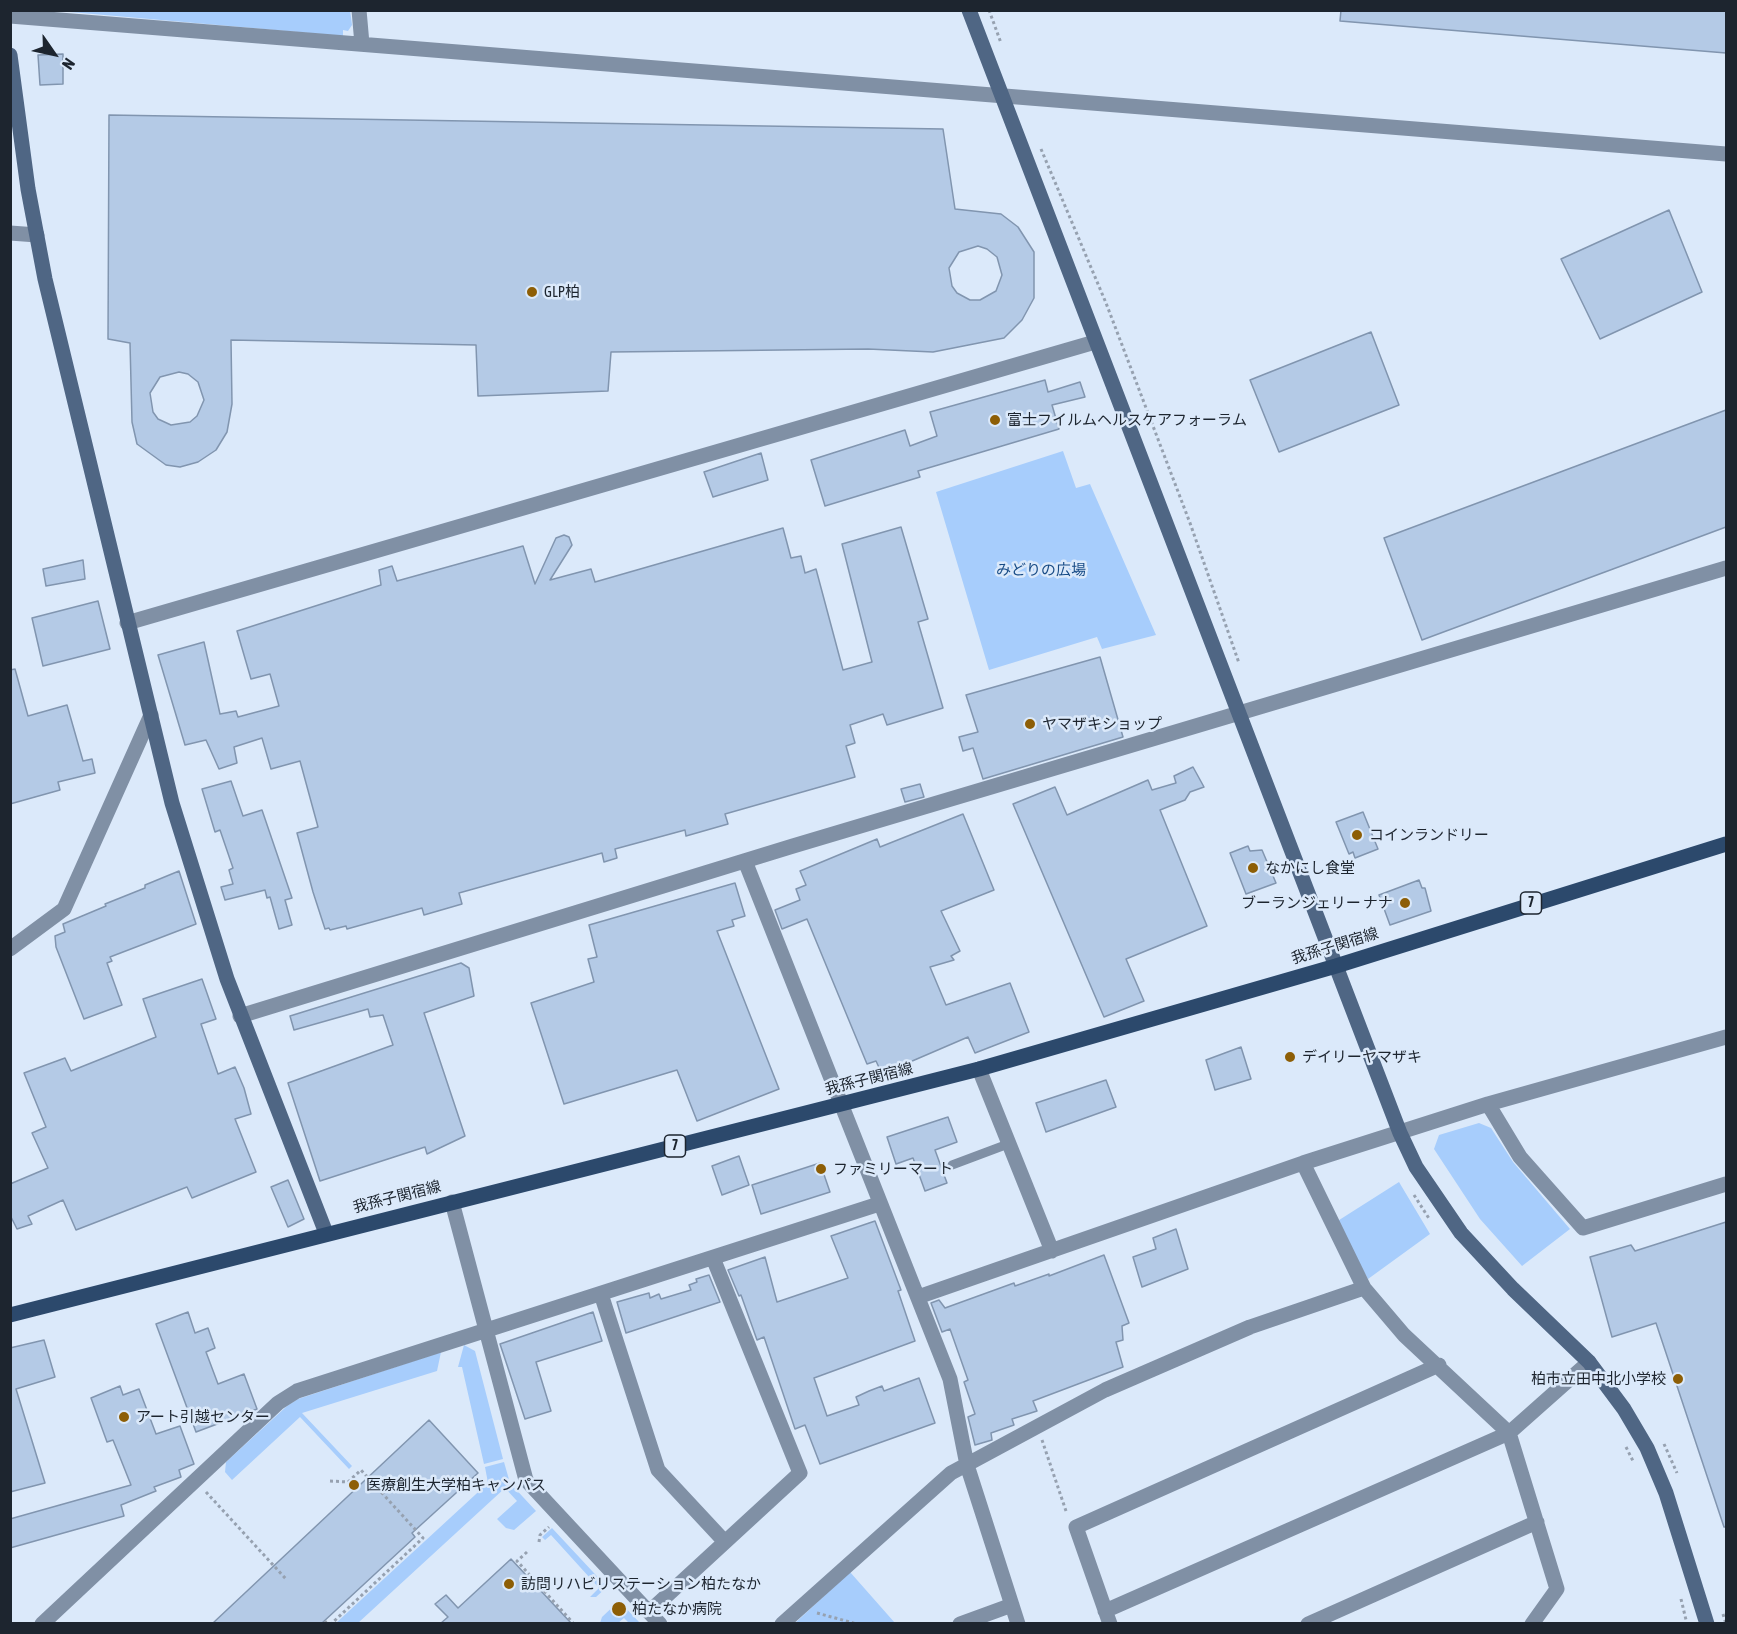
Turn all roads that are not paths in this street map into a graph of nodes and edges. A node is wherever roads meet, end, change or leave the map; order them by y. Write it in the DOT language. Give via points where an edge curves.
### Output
graph roads {
  1 [pos="359,10"];
  2 [pos="969,10"];
  3 [pos="10,16"];
  4 [pos="362,44"];
  5 [pos="10,55"];
  6 [pos="1002,96"];
  7 [pos="1726,154"];
  8 [pos="10,233"];
  9 [pos="37,235"];
  10 [pos="1095,342"];
  11 [pos="1726,568"];
  12 [pos="127,623"];
  13 [pos="1238,714"];
  14 [pos="151,715"];
  15 [pos="1726,844"];
  16 [pos="745,861"];
  17 [pos="10,949"];
  18 [pos="1336,966"];
  19 [pos="240,1016"];
  20 [pos="1726,1037"];
  21 [pos="979,1069"];
  22 [pos="1488,1104"];
  23 [pos="842,1105"];
  24 [pos="1400,1133"];
  25 [pos="1008,1144"];
  26 [pos="1303,1163"];
  27 [pos="952,1166"];
  28 [pos="1726,1184"];
  29 [pos="452,1202"];
  30 [pos="879,1204"];
  31 [pos="326,1233"];
  32 [pos="1052,1251"];
  33 [pos="713,1258"];
  34 [pos="1364,1288"];
  35 [pos="601,1294"];
  36 [pos="918,1297"];
  37 [pos="10,1314"];
  38 [pos="486,1332"];
  39 [pos="1589,1362"];
  40 [pos="1439,1365"];
  41 [pos="1509,1433"];
  42 [pos="967,1465"];
  43 [pos="1537,1522"];
  44 [pos="725,1542"];
  45 [pos="1012,1605"];
  46 [pos="649,1612"];
  47 [pos="1107,1617"];
  48 [pos="53,1620"];
  49 [pos="660,1623"];
  50 [pos="782,1623"];
  51 [pos="960,1623"];
  52 [pos="1018,1623"];
  53 [pos="1308,1623"];
  54 [pos="1532,1623"];
  55 [pos="1707,1623"];
  1 -- 4 [label="street"];
  2 -- 6 [label="street"];
  3 -- 4 [label="street"];
  4 -- 6 [label="street"];
  5 -- 9 [label="street"];
  6 -- 7 [label="street"];
  6 -- 10 [label="street"];
  8 -- 9 [label="street"];
  9 -- 12 [label="street"];
  10 -- 12 [label="street"];
  10 -- 13 [label="street"];
  11 -- 13 [label="street"];
  12 -- 14 [label="street"];
  13 -- 16 [label="street"];
  13 -- 18 [label="street"];
  14 -- 17 [label="street" via="64,909"];
  14 -- 19 [label="street" via="179,824"];
  15 -- 18 [label="main road, 我孫子関宿線 / 7"];
  16 -- 19 [label="street"];
  16 -- 23 [label="street"];
  18 -- 21 [label="main road, 我孫子関宿線 / 7"];
  18 -- 24 [label="street"];
  19 -- 31 [label="street"];
  20 -- 22 [label="street"];
  21 -- 23 [label="main road, 我孫子関宿線 / 7"];
  21 -- 25 [label="street"];
  22 -- 24 [label="street"];
  22 -- 28 [label="street" via="1520,1158 1582,1228"];
  23 -- 29 [label="main road, 我孫子関宿線 / 7"];
  23 -- 30 [label="street"];
  24 -- 26 [label="street"];
  24 -- 39 [label="street" via="1416,1167 1461,1233"];
  25 -- 27 [label="lane"];
  25 -- 32 [label="street"];
  26 -- 32 [label="street"];
  26 -- 34 [label="street"];
  29 -- 31 [label="main road, 我孫子関宿線 / 7"];
  29 -- 38 [label="street"];
  30 -- 33 [label="street"];
  30 -- 36 [label="street"];
  31 -- 37 [label="main road, 我孫子関宿線 / 7"];
  32 -- 36 [label="street"];
  33 -- 35 [label="street"];
  33 -- 44 [label="street" via="800,1473"];
  34 -- 40 [label="street" via="1404,1335"];
  34 -- 42 [label="street" via="1250,1327 1105,1390"];
  35 -- 38 [label="street"];
  35 -- 44 [label="street" via="658,1470"];
  36 -- 42 [label="street" via="950,1379"];
  38 -- 46 [label="street" via="526,1480"];
  38 -- 48 [label="street" via="297,1391 278,1403"];
  39 -- 41 [label="street"];
  39 -- 55 [label="street" via="1647,1448 1666,1493"];
  40 -- 41 [label="street"];
  40 -- 47 [label="street" via="1076,1527"];
  41 -- 43 [label="street"];
  41 -- 47 [label="street"];
  42 -- 45 [label="street"];
  42 -- 50 [label="street" via="951,1473"];
  43 -- 53 [label="street"];
  43 -- 54 [label="street" via="1557,1589"];
  44 -- 46 [label="street"];
  45 -- 51 [label="street"];
  45 -- 52 [label="street"];
  46 -- 49 [label="street"];
}
